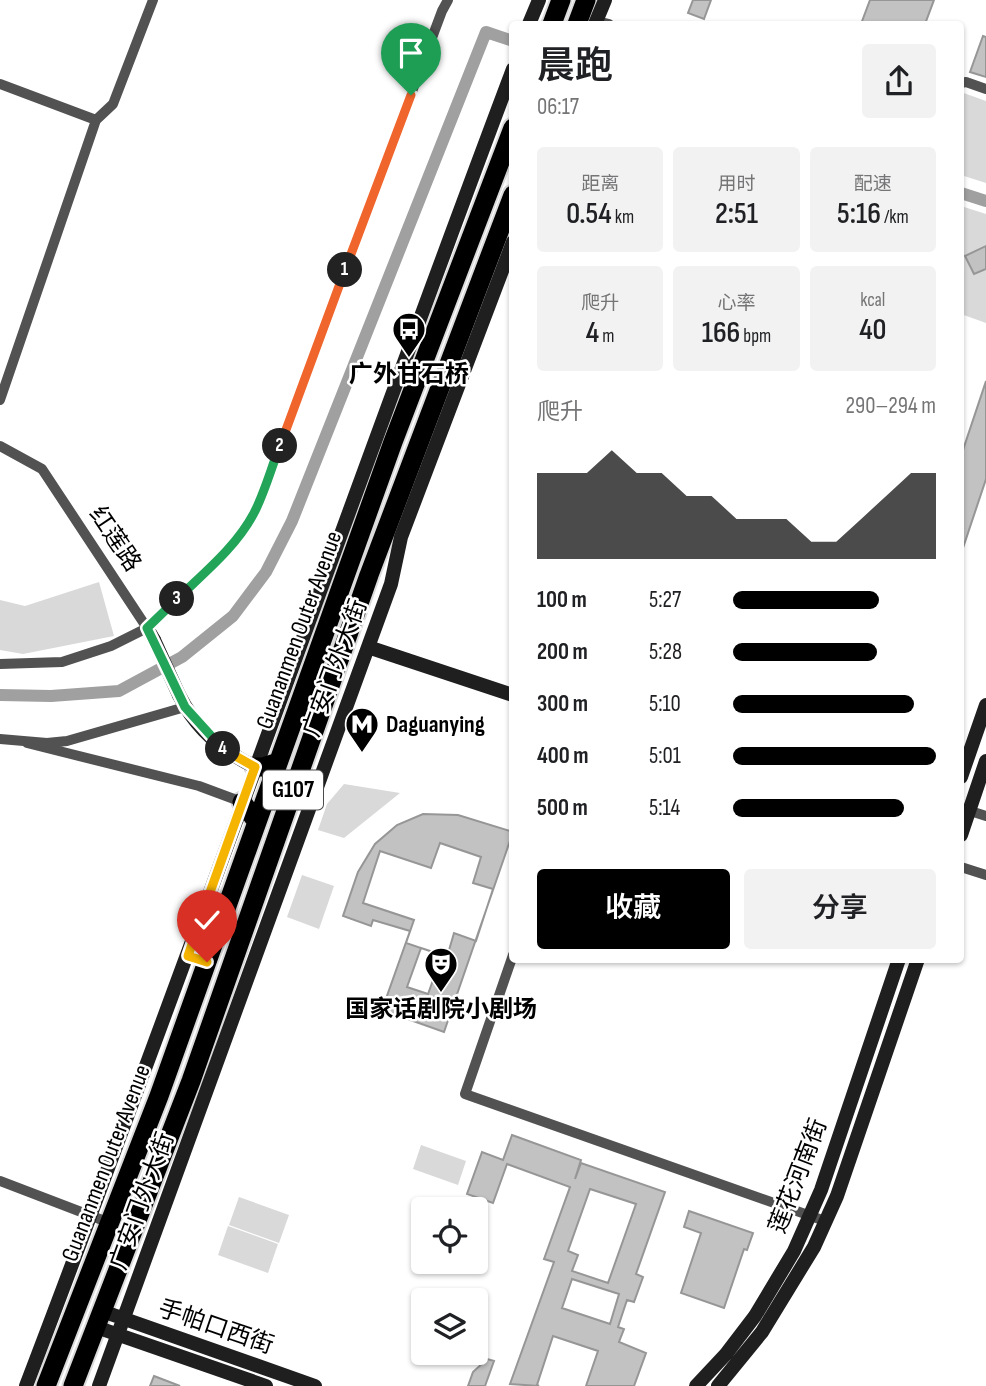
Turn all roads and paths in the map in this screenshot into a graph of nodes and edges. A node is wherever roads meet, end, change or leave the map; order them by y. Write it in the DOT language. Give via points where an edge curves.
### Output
graph roads {
  1 [pos="153,0"];
  2 [pos="448,0"];
  3 [pos="561,0"];
  4 [pos="586,0"];
  5 [pos="605,0"];
  6 [pos="537,4"];
  7 [pos="530,21"];
  8 [pos="553,21"];
  9 [pos="578,21"];
  10 [pos="600,21"];
  11 [pos="509,80"];
  12 [pos="964,82"];
  13 [pos="0,84"];
  14 [pos="986,89"];
  15 [pos="96,120"];
  16 [pos="509,138"];
  17 [pos="509,206"];
  18 [pos="509,253"];
  19 [pos="0,400"];
  20 [pos="0,446"];
  21 [pos="151,634"];
  22 [pos="368,648"];
  23 [pos="0,664"];
  24 [pos="509,694"];
  25 [pos="182,701"];
  26 [pos="986,705"];
  27 [pos="0,739"];
  28 [pos="27,743"];
  29 [pos="986,761"];
  30 [pos="278,762"];
  31 [pos="255,767"];
  32 [pos="964,768"];
  33 [pos="242,802"];
  34 [pos="965,809"];
  35 [pos="986,816"];
  36 [pos="257,822"];
  37 [pos="964,868"];
  38 [pos="986,875"];
  39 [pos="188,956"];
  40 [pos="207,962"];
  41 [pos="510,963"];
  42 [pos="898,963"];
  43 [pos="917,963"];
  44 [pos="0,1181"];
  45 [pos="91,1215"];
  46 [pos="809,1216"];
  47 [pos="825,1221"];
  48 [pos="110,1223"];
  49 [pos="99,1319"];
  50 [pos="125,1319"];
  51 [pos="119,1335"];
  52 [pos="26,1386"];
  53 [pos="46,1386"];
  54 [pos="73,1386"];
  55 [pos="99,1386"];
  56 [pos="266,1386"];
  57 [pos="315,1386"];
  58 [pos="696,1386"];
  59 [pos="718,1386"];
  1 -- 15 [label="street" via="113,104"];
  2 -- 21 [label="street" via="255,512 242,534"];
  3 -- 8 [label="highway"];
  4 -- 9 [label="highway"];
  5 -- 10 [label="street"];
  6 -- 7 [label="street"];
  11 -- 31 [label="street, 广安门外大街"];
  12 -- 14 [label="street"];
  13 -- 15 [label="street"];
  15 -- 19 [label="street"];
  16 -- 30 [label="highway, Guananmen Outer Avenue / G107"];
  17 -- 49 [label="highway, Guananmen Outer Avenue / G107" via="369,575 191,1081"];
  18 -- 22 [label="street, 广安门外大街" via="401,537 391,584"];
  20 -- 21 [label="street, 红莲路" via="42,469"];
  21 -- 23 [label="street" via="62,662"];
  21 -- 25 [label="street, 红莲路, bridge"];
  22 -- 24 [label="street"];
  22 -- 50 [label="street, 广安门外大街"];
  25 -- 28 [label="street" via="66,741"];
  25 -- 31 [label="street, 红莲路" via="218,745"];
  26 -- 32 [label="street"];
  27 -- 28 [label="street"];
  28 -- 33 [label="street" via="199,786"];
  29 -- 34 [label="street"];
  30 -- 31 [label="highway"];
  30 -- 36 [label="highway, Guananmen Outer Avenue / G107"];
  31 -- 33 [label="street, 广安门外大街"];
  33 -- 36 [label="highway"];
  33 -- 39 [label="street, 广安门外大街"];
  34 -- 35 [label="street"];
  36 -- 40 [label="highway, Guananmen Outer Avenue / G107"];
  37 -- 38 [label="street"];
  39 -- 40 [label="street"];
  39 -- 45 [label="street, 广安门外大街"];
  40 -- 48 [label="highway, Guananmen Outer Avenue / G107"];
  41 -- 46 [label="street" via="465,1094"];
  42 -- 46 [label="street, 莲花河南街"];
  43 -- 47 [label="street, 莲花河南街"];
  44 -- 45 [label="street"];
  45 -- 48 [label="street"];
  45 -- 52 [label="street, 广安门外大街"];
  46 -- 47 [label="street"];
  46 -- 58 [label="street, 莲花河南街" via="755,1316"];
  47 -- 59 [label="street, 莲花河南街" via="778,1307"];
  48 -- 53 [label="highway, Guananmen Outer Avenue / G107"];
  49 -- 50 [label="street, 手帕口西街"];
  49 -- 51 [label="street"];
  49 -- 54 [label="highway, Guananmen Outer Avenue / G107"];
  50 -- 51 [label="street, 广安门外大街"];
  50 -- 57 [label="street, 手帕口西街"];
  51 -- 55 [label="street, 广安门外大街"];
  51 -- 56 [label="street"];
}
